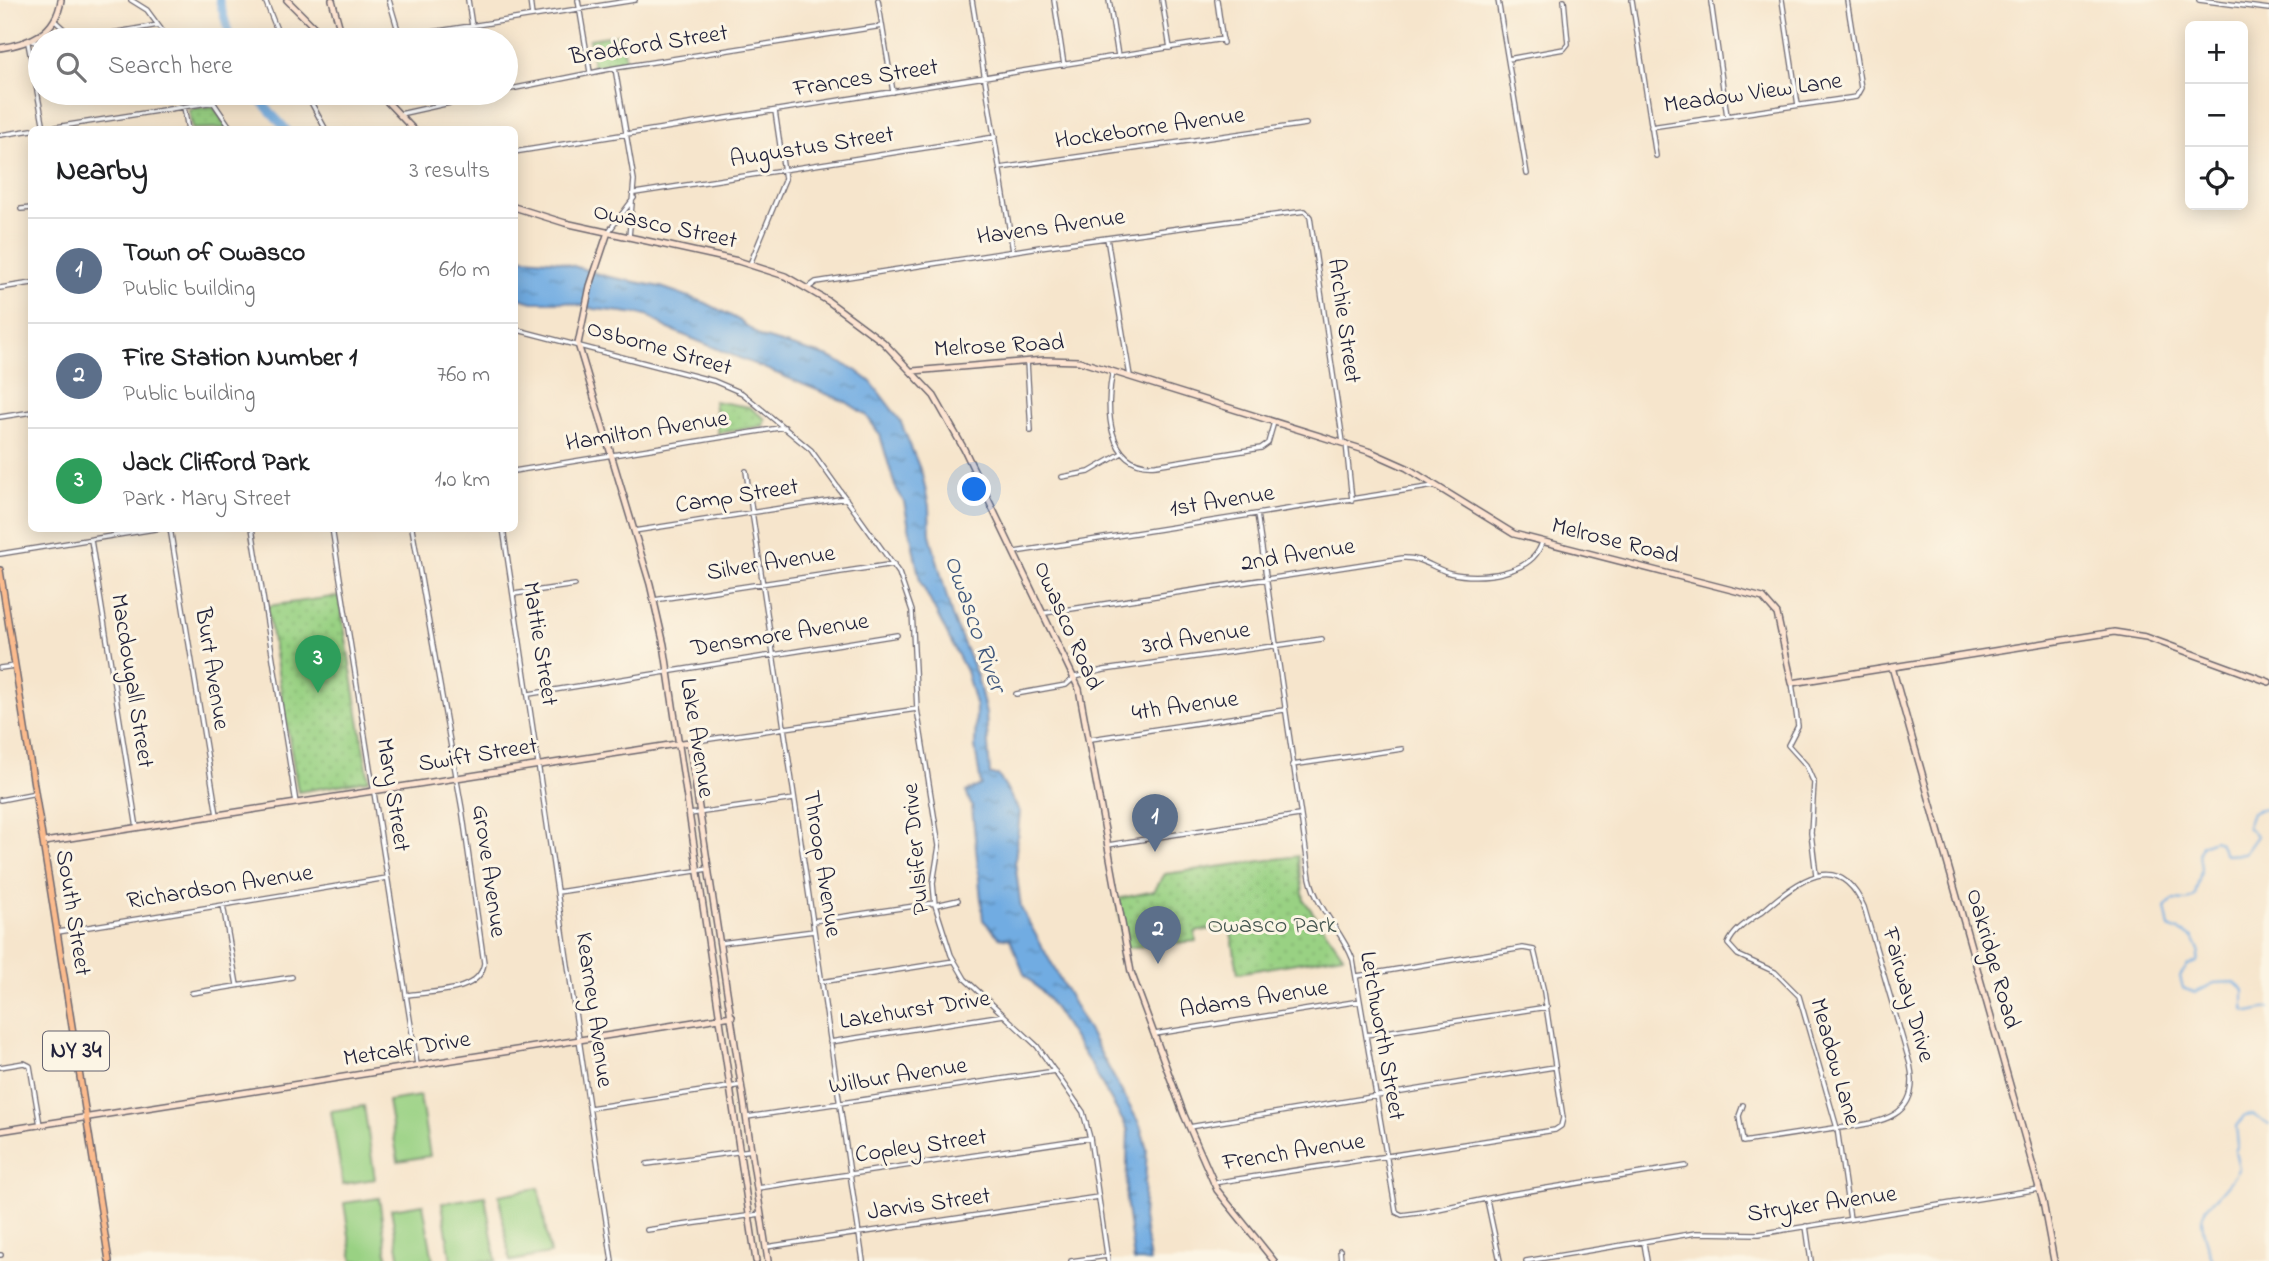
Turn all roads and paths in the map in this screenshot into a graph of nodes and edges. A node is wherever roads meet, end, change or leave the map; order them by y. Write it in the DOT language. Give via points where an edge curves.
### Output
graph roads {
  1 [pos="61,0"];
  2 [pos="131,0"];
  3 [pos="265,0"];
  4 [pos="287,0"];
  5 [pos="331,0"];
  6 [pos="389,0"];
  7 [pos="468,0"];
  8 [pos="530,0"];
  9 [pos="578,0"];
  10 [pos="635,0"];
  11 [pos="878,0"];
  12 [pos="972,0"];
  13 [pos="1054,0"];
  14 [pos="1109,0"];
  15 [pos="1162,0"];
  16 [pos="1217,0"];
  17 [pos="1498,0"];
  18 [pos="1564,0"];
  19 [pos="1632,0"];
  20 [pos="1782,0"];
  21 [pos="1847,0"];
  22 [pos="2199,0"];
  23 [pos="1711,2"];
  24 [pos="580,9"];
  25 [pos="2269,9"];
  26 [pos="532,16"];
  27 [pos="55,21"];
  28 [pos="158,25"];
  29 [pos="472,26"];
  30 [pos="882,26"];
  31 [pos="47,28"];
  32 [pos="62,28"];
  33 [pos="141,28"];
  34 [pos="160,28"];
  35 [pos="276,28"];
  36 [pos="315,28"];
  37 [pos="339,28"];
  38 [pos="397,28"];
  39 [pos="459,28"];
  40 [pos="28,42"];
  41 [pos="0,48"];
  42 [pos="1170,48"];
  43 [pos="1118,56"];
  44 [pos="1508,59"];
  45 [pos="1064,65"];
  46 [pos="615,68"];
  47 [pos="590,72"];
  48 [pos="985,78"];
  49 [pos="518,87"];
  50 [pos="893,92"];
  51 [pos="40,105"];
  52 [pos="192,105"];
  53 [pos="216,105"];
  54 [pos="312,105"];
  55 [pos="391,105"];
  56 [pos="441,105"];
  57 [pos="1798,105"];
  58 [pos="184,106"];
  59 [pos="775,111"];
  60 [pos="400,114"];
  61 [pos="1727,116"];
  62 [pos="1306,124"];
  63 [pos="44,126"];
  64 [pos="70,126"];
  65 [pos="187,126"];
  66 [pos="229,126"];
  67 [pos="324,126"];
  68 [pos="410,126"];
  69 [pos="1651,127"];
  70 [pos="28,131"];
  71 [pos="626,133"];
  72 [pos="0,135"];
  73 [pos="995,137"];
  74 [pos="518,151"];
  75 [pos="1656,156"];
  76 [pos="1000,168"];
  77 [pos="785,170"];
  78 [pos="1527,174"];
  79 [pos="635,195"];
  80 [pos="28,208"];
  81 [pos="518,208"];
  82 [pos="21,209"];
  83 [pos="1301,211"];
  84 [pos="608,232"];
  85 [pos="629,237"];
  86 [pos="1107,238"];
  87 [pos="1013,251"];
  88 [pos="750,264"];
  89 [pos="28,284"];
  90 [pos="807,287"];
  91 [pos="0,288"];
  92 [pos="518,330"];
  93 [pos="578,344"];
  94 [pos="1027,362"];
  95 [pos="913,371"];
  96 [pos="1114,371"];
  97 [pos="1130,376"];
  98 [pos="28,413"];
  99 [pos="0,417"];
  100 [pos="1274,422"];
  101 [pos="785,427"];
  102 [pos="1031,431"];
  103 [pos="1344,443"];
  104 [pos="1122,453"];
  105 [pos="611,456"];
  106 [pos="518,470"];
  107 [pos="746,471"];
  108 [pos="1062,477"];
  109 [pos="1434,485"];
  110 [pos="846,498"];
  111 [pos="1352,500"];
  112 [pos="751,512"];
  113 [pos="1257,514"];
  114 [pos="634,531"];
  115 [pos="138,532"];
  116 [pos="171,532"];
  117 [pos="253,532"];
  118 [pos="333,532"];
  119 [pos="413,532"];
  120 [pos="504,532"];
  121 [pos="91,540"];
  122 [pos="1542,542"];
  123 [pos="1015,552"];
  124 [pos="0,555"];
  125 [pos="894,564"];
  126 [pos="0,570"];
  127 [pos="1266,580"];
  128 [pos="761,583"];
  129 [pos="575,585"];
  130 [pos="513,594"];
  131 [pos="654,600"];
  132 [pos="1045,613"];
  133 [pos="912,633"];
  134 [pos="897,635"];
  135 [pos="1322,639"];
  136 [pos="1275,644"];
  137 [pos="773,654"];
  138 [pos="16,665"];
  139 [pos="1892,667"];
  140 [pos="0,668"];
  141 [pos="668,671"];
  142 [pos="1075,677"];
  143 [pos="2269,682"];
  144 [pos="1792,683"];
  145 [pos="529,694"];
  146 [pos="1016,694"];
  147 [pos="918,709"];
  148 [pos="1284,710"];
  149 [pos="783,727"];
  150 [pos="1091,740"];
  151 [pos="689,742"];
  152 [pos="679,743"];
  153 [pos="1402,749"];
  154 [pos="539,765"];
  155 [pos="1292,765"];
  156 [pos="456,778"];
  157 [pos="374,791"];
  158 [pos="36,793"];
  159 [pos="794,799"];
  160 [pos="0,800"];
  161 [pos="296,803"];
  162 [pos="701,813"];
  163 [pos="690,814"];
  164 [pos="217,815"];
  165 [pos="1300,815"];
  166 [pos="137,828"];
  167 [pos="44,842"];
  168 [pos="1108,845"];
  169 [pos="709,869"];
  170 [pos="698,870"];
  171 [pos="1816,875"];
  172 [pos="388,878"];
  173 [pos="558,892"];
  174 [pos="958,900"];
  175 [pos="935,904"];
  176 [pos="223,905"];
  177 [pos="813,921"];
  178 [pos="814,931"];
  179 [pos="58,932"];
  180 [pos="721,943"];
  181 [pos="954,961"];
  182 [pos="1357,976"];
  183 [pos="292,977"];
  184 [pos="821,982"];
  185 [pos="237,985"];
  186 [pos="192,993"];
  187 [pos="406,995"];
  188 [pos="1360,1001"];
  189 [pos="1547,1007"];
  190 [pos="1005,1015"];
  191 [pos="732,1016"];
  192 [pos="720,1019"];
  193 [pos="1153,1034"];
  194 [pos="1366,1035"];
  195 [pos="579,1041"];
  196 [pos="830,1042"];
  197 [pos="417,1066"];
  198 [pos="0,1067"];
  199 [pos="1554,1067"];
  200 [pos="1055,1070"];
  201 [pos="742,1085"];
  202 [pos="730,1086"];
  203 [pos="1376,1096"];
  204 [pos="839,1103"];
  205 [pos="1743,1105"];
  206 [pos="590,1108"];
  207 [pos="747,1117"];
  208 [pos="86,1118"];
  209 [pos="40,1125"];
  210 [pos="1189,1127"];
  211 [pos="1837,1128"];
  212 [pos="0,1131"];
  213 [pos="1090,1138"];
  214 [pos="752,1150"];
  215 [pos="740,1151"];
  216 [pos="1385,1156"];
  217 [pos="647,1164"];
  218 [pos="1686,1166"];
  219 [pos="850,1175"];
  220 [pos="1213,1184"];
  221 [pos="758,1188"];
  222 [pos="2039,1189"];
  223 [pos="1098,1197"];
  224 [pos="1487,1200"];
  225 [pos="761,1214"];
  226 [pos="750,1215"];
  227 [pos="1850,1219"];
  228 [pos="1806,1226"];
  229 [pos="647,1230"];
  230 [pos="859,1233"];
  231 [pos="1644,1242"];
  232 [pos="766,1247"];
  233 [pos="1340,1251"];
  234 [pos="1107,1258"];
  235 [pos="109,1261"];
  236 [pos="612,1261"];
  237 [pos="756,1261"];
  238 [pos="768,1261"];
  239 [pos="863,1261"];
  240 [pos="1071,1261"];
  241 [pos="1274,1261"];
  242 [pos="1340,1261"];
  243 [pos="1500,1261"];
  244 [pos="1527,1261"];
  245 [pos="1647,1261"];
  246 [pos="1811,1261"];
  247 [pos="2054,1261"];
  1 -- 27 [label="street"];
  2 -- 28 [label="street" via="147,10"];
  3 -- 35 [label="street"];
  4 -- 36 [label="street"];
  5 -- 37 [label="street"];
  6 -- 38 [label="street"];
  7 -- 29 [label="street"];
  8 -- 26 [label="street"];
  9 -- 24 [label="street"];
  10 -- 24 [label="street"];
  11 -- 30 [label="street"];
  12 -- 48 [label="street"];
  13 -- 45 [label="street"];
  14 -- 43 [label="street"];
  15 -- 42 [label="street"];
  16 -- 42 [label="street, Frances Street" via="1223,41"];
  17 -- 44 [label="street"];
  18 -- 44 [label="street" via="1568,44"];
  19 -- 69 [label="street"];
  20 -- 57 [label="street"];
  21 -- 57 [label="street, Meadow View Lane" via="1859,94"];
  22 -- 25 [label="street"];
  23 -- 61 [label="street"];
  24 -- 26 [label="street"];
  24 -- 47 [label="street"];
  26 -- 29 [label="street"];
  27 -- 31 [label="street"];
  27 -- 32 [label="street"];
  28 -- 33 [label="street"];
  28 -- 34 [label="street"];
  29 -- 39 [label="street"];
  30 -- 46 [label="street, Bradford Street"];
  30 -- 50 [label="street"];
  40 -- 41 [label="street"];
  42 -- 43 [label="street, Frances Street"];
  43 -- 45 [label="street, Frances Street"];
  44 -- 78 [label="street"];
  45 -- 48 [label="street, Frances Street"];
  46 -- 47 [label="street, Bradford Street"];
  46 -- 71 [label="street"];
  47 -- 49 [label="street, Bradford Street"];
  48 -- 50 [label="street, Frances Street"];
  48 -- 73 [label="street"];
  50 -- 59 [label="street, Frances Street"];
  51 -- 63 [label="street"];
  52 -- 58 [label="street"];
  53 -- 66 [label="street"];
  54 -- 67 [label="street"];
  55 -- 60 [label="street"];
  56 -- 60 [label="street"];
  57 -- 61 [label="street, Meadow View Lane"];
  58 -- 64 [label="street"];
  58 -- 65 [label="street"];
  59 -- 71 [label="street, Frances Street"];
  59 -- 77 [label="street"];
  60 -- 68 [label="street"];
  61 -- 69 [label="street, Meadow View Lane"];
  62 -- 76 [label="street, Hockeborne Avenue"];
  69 -- 75 [label="street"];
  70 -- 72 [label="street"];
  71 -- 74 [label="street, Frances Street"];
  71 -- 79 [label="street"];
  73 -- 76 [label="street"];
  73 -- 77 [label="street, Augustus Street"];
  76 -- 87 [label="street"];
  77 -- 79 [label="street, Augustus Street"];
  77 -- 88 [label="street"];
  79 -- 84 [label="street"];
  79 -- 85 [label="street"];
  80 -- 82 [label="street"];
  81 -- 84 [label="street, Owasco Street"];
  83 -- 86 [label="street, Havens Avenue"];
  83 -- 103 [label="street, Archie Street" via="1310,218"];
  84 -- 85 [label="street, Owasco Street"];
  84 -- 93 [label="street, Lake Avenue"];
  85 -- 88 [label="street, Owasco Street"];
  86 -- 87 [label="street, Havens Avenue"];
  86 -- 97 [label="street"];
  87 -- 90 [label="street, Havens Avenue"];
  88 -- 90 [label="street, Owasco Street"];
  89 -- 91 [label="street"];
  90 -- 95 [label="street, Owasco Street" via="868,330"];
  92 -- 93 [label="street, Osborne Street"];
  93 -- 101 [label="street, Osborne Street" via="728,386"];
  93 -- 105 [label="street, Lake Avenue"];
  94 -- 95 [label="street, Melrose Road"];
  94 -- 96 [label="street, Melrose Road" via="1069,360"];
  94 -- 102 [label="street"];
  95 -- 123 [label="street, Owasco Road" via="948,419"];
  96 -- 97 [label="street, Melrose Road"];
  96 -- 104 [label="street" via="1108,419"];
  97 -- 100 [label="street, Melrose Road"];
  98 -- 99 [label="street"];
  100 -- 103 [label="street, Melrose Road"];
  100 -- 104 [label="street" via="1267,444 1247,452 1148,466"];
  101 -- 105 [label="street, Hamilton Avenue"];
  101 -- 110 [label="street, Osborne Street" via="811,450"];
  103 -- 109 [label="street, Melrose Road" via="1394,462"];
  103 -- 111 [label="street, Archie Street"];
  104 -- 108 [label="street" via="1089,472"];
  105 -- 106 [label="street, Hamilton Avenue"];
  105 -- 114 [label="street, Lake Avenue"];
  107 -- 112 [label="street, Throop Avenue"];
  109 -- 111 [label="street, 1st Avenue"];
  109 -- 122 [label="street, Melrose Road" via="1501,527"];
  110 -- 112 [label="street, Camp Street"];
  110 -- 125 [label="street, Osborne Street"];
  111 -- 113 [label="street, 1st Avenue"];
  112 -- 114 [label="street, Camp Street"];
  112 -- 128 [label="street, Throop Avenue"];
  113 -- 123 [label="street, 1st Avenue"];
  113 -- 127 [label="street, Letchworth Street"];
  114 -- 131 [label="street, Lake Avenue"];
  115 -- 121 [label="street"];
  116 -- 164 [label="street, Burt Avenue"];
  117 -- 161 [label="street"];
  118 -- 157 [label="street, Mary Street"];
  119 -- 156 [label="street, Grove Avenue"];
  120 -- 130 [label="street, Mattie Street"];
  121 -- 124 [label="street"];
  121 -- 166 [label="street, Macdougall Street"];
  122 -- 127 [label="street, 2nd Avenue" via="1527,563 1479,576 1451,573 1408,558"];
  122 -- 144 [label="street, Melrose Road" via="1763,598 1777,614"];
  123 -- 132 [label="street, Owasco Road"];
  125 -- 128 [label="street, Silver Avenue"];
  125 -- 133 [label="street, Osborne Street" via="909,600"];
  126 -- 138 [label="main road, South Street / NY 34"];
  127 -- 132 [label="street, 2nd Avenue"];
  127 -- 136 [label="street, Letchworth Street"];
  128 -- 131 [label="street, Silver Avenue"];
  128 -- 137 [label="street, Throop Avenue"];
  129 -- 130 [label="street"];
  130 -- 145 [label="street, Mattie Street"];
  131 -- 141 [label="street, Lake Avenue"];
  132 -- 142 [label="street, Owasco Road"];
  133 -- 147 [label="street, Pulsifer Drive"];
  134 -- 137 [label="street, Densmore Avenue"];
  135 -- 136 [label="street, 3rd Avenue"];
  136 -- 142 [label="street, 3rd Avenue"];
  136 -- 148 [label="street, Letchworth Street"];
  137 -- 141 [label="street, Densmore Avenue"];
  137 -- 149 [label="street, Throop Avenue"];
  138 -- 140 [label="street"];
  138 -- 158 [label="main road, South Street / NY 34"];
  139 -- 143 [label="street" via="2127,633"];
  139 -- 144 [label="street"];
  139 -- 222 [label="street, Oakridge Road"];
  141 -- 145 [label="street, Densmore Avenue"];
  141 -- 152 [label="street, Lake Avenue"];
  142 -- 146 [label="street" via="1071,684"];
  142 -- 150 [label="street, Owasco Road"];
  144 -- 171 [label="street" via="1798,726 1788,747 1806,765 1814,783 1811,833"];
  145 -- 154 [label="street, Mattie Street"];
  147 -- 149 [label="street, Swift Street"];
  147 -- 175 [label="street, Pulsifer Drive" via="939,846"];
  148 -- 150 [label="street, 4th Avenue"];
  148 -- 155 [label="street, Letchworth Street"];
  149 -- 151 [label="street, Swift Street"];
  149 -- 159 [label="street, Throop Avenue"];
  150 -- 168 [label="street, Owasco Road"];
  151 -- 152 [label="street, Swift Street"];
  151 -- 162 [label="street, Lake Avenue"];
  152 -- 154 [label="street, Swift Street"];
  152 -- 163 [label="street, Lake Avenue"];
  153 -- 155 [label="street"];
  154 -- 156 [label="street, Swift Street"];
  154 -- 173 [label="street, Kearney Avenue"];
  155 -- 165 [label="street, Letchworth Street"];
  156 -- 157 [label="street, Swift Street"];
  156 -- 187 [label="street, Grove Avenue" via="483,969 471,984"];
  157 -- 161 [label="street, Swift Street"];
  157 -- 172 [label="street, Mary Street"];
  158 -- 160 [label="street"];
  158 -- 167 [label="main road, South Street / NY 34"];
  159 -- 162 [label="street"];
  159 -- 177 [label="street, Throop Avenue"];
  161 -- 164 [label="street, Swift Street"];
  162 -- 163 [label="street"];
  162 -- 169 [label="street, Lake Avenue"];
  163 -- 170 [label="street, Lake Avenue"];
  164 -- 166 [label="street, Swift Street"];
  165 -- 168 [label="street"];
  165 -- 182 [label="street, Letchworth Street" via="1312,889 1348,946"];
  166 -- 167 [label="street, Swift Street"];
  167 -- 179 [label="main road, South Street / NY 34"];
  168 -- 193 [label="street, Owasco Road" via="1128,960"];
  169 -- 170 [label="street"];
  169 -- 180 [label="street, Lake Avenue"];
  170 -- 173 [label="street"];
  170 -- 192 [label="street, Lake Avenue"];
  171 -- 211 [label="street, Meadow Lane" via="1797,883 1752,919 1730,940 1730,948 1775,972 1799,996"];
  171 -- 211 [label="street, Fairway Drive" via="1841,878 1859,894 1912,1079 1909,1100 1896,1114"];
  172 -- 176 [label="street, Richardson Avenue"];
  172 -- 187 [label="street, Mary Street"];
  173 -- 195 [label="street, Kearney Avenue"];
  174 -- 175 [label="street"];
  175 -- 177 [label="street"];
  175 -- 181 [label="street, Pulsifer Drive"];
  176 -- 179 [label="street, Richardson Avenue"];
  176 -- 185 [label="street"];
  177 -- 178 [label="street, Throop Avenue"];
  178 -- 180 [label="street"];
  178 -- 184 [label="street, Throop Avenue"];
  179 -- 208 [label="main road, South Street / NY 34"];
  180 -- 191 [label="street, Lake Avenue"];
  181 -- 184 [label="street"];
  181 -- 190 [label="street, Pulsifer Drive" via="972,986"];
  182 -- 188 [label="street, Letchworth Street"];
  182 -- 189 [label="street, Adams Avenue" via="1529,949 1538,957"];
  183 -- 185 [label="street"];
  184 -- 196 [label="street, Throop Avenue"];
  185 -- 186 [label="street"];
  187 -- 197 [label="street, Mary Street"];
  188 -- 193 [label="street, Adams Avenue"];
  188 -- 194 [label="street, Letchworth Street"];
  189 -- 194 [label="street"];
  189 -- 199 [label="street"];
  190 -- 196 [label="street, Lakehurst Drive"];
  190 -- 200 [label="street, Pulsifer Drive"];
  191 -- 192 [label="street, Metcalf Drive"];
  191 -- 201 [label="street, Lake Avenue"];
  192 -- 195 [label="street, Metcalf Drive"];
  192 -- 202 [label="street, Lake Avenue"];
  193 -- 210 [label="street, Owasco Road"];
  194 -- 203 [label="street, Letchworth Street"];
  195 -- 197 [label="street, Metcalf Drive"];
  195 -- 206 [label="street, Kearney Avenue"];
  196 -- 204 [label="street, Throop Avenue"];
  197 -- 208 [label="street, Metcalf Drive"];
  198 -- 209 [label="street" via="30,1066"];
  199 -- 203 [label="street"];
  199 -- 216 [label="street, French Avenue" via="1563,1121 1558,1129"];
  200 -- 204 [label="street, Wilbur Avenue"];
  200 -- 213 [label="street, Pulsifer Drive" via="1083,1112"];
  201 -- 202 [label="street"];
  201 -- 207 [label="street, Lake Avenue"];
  202 -- 206 [label="street"];
  202 -- 215 [label="street, Lake Avenue"];
  203 -- 210 [label="street"];
  203 -- 216 [label="street, Letchworth Street"];
  204 -- 207 [label="street, Wilbur Avenue"];
  204 -- 219 [label="street, Throop Avenue"];
  205 -- 211 [label="street, Fairway Drive" via="1739,1116 1743,1142"];
  206 -- 236 [label="street, Kearney Avenue"];
  207 -- 214 [label="street, Lake Avenue"];
  208 -- 209 [label="street, Metcalf Drive"];
  208 -- 235 [label="main road, South Street / NY 34"];
  209 -- 212 [label="street, Metcalf Drive"];
  210 -- 220 [label="street, Owasco Road"];
  211 -- 227 [label="street, Meadow Lane"];
  213 -- 219 [label="street, Copley Street"];
  213 -- 223 [label="street, Pulsifer Drive"];
  214 -- 215 [label="street"];
  214 -- 221 [label="street, Lake Avenue"];
  215 -- 217 [label="street"];
  215 -- 226 [label="street, Lake Avenue"];
  216 -- 220 [label="street, French Avenue"];
  216 -- 224 [label="street, Letchworth Street" via="1399,1214"];
  218 -- 224 [label="street"];
  219 -- 221 [label="street, Copley Street"];
  219 -- 230 [label="street, Throop Avenue"];
  220 -- 241 [label="street, Owasco Road"];
  221 -- 225 [label="street, Lake Avenue"];
  222 -- 227 [label="street, Stryker Avenue"];
  222 -- 247 [label="street, Oakridge Road"];
  223 -- 230 [label="street, Jarvis Street"];
  223 -- 234 [label="street, Pulsifer Drive"];
  224 -- 243 [label="street"];
  225 -- 226 [label="street"];
  225 -- 232 [label="street, Lake Avenue"];
  226 -- 229 [label="street"];
  226 -- 237 [label="street, Lake Avenue"];
  227 -- 228 [label="street, Stryker Avenue"];
  228 -- 231 [label="street, Stryker Avenue" via="1749,1235 1696,1233"];
  228 -- 246 [label="street"];
  230 -- 232 [label="street, Jarvis Street"];
  230 -- 239 [label="street, Throop Avenue"];
  231 -- 244 [label="street, Stryker Avenue"];
  231 -- 245 [label="street"];
  232 -- 238 [label="street, Lake Avenue"];
  233 -- 242 [label="street"];
  234 -- 240 [label="street"];
}
